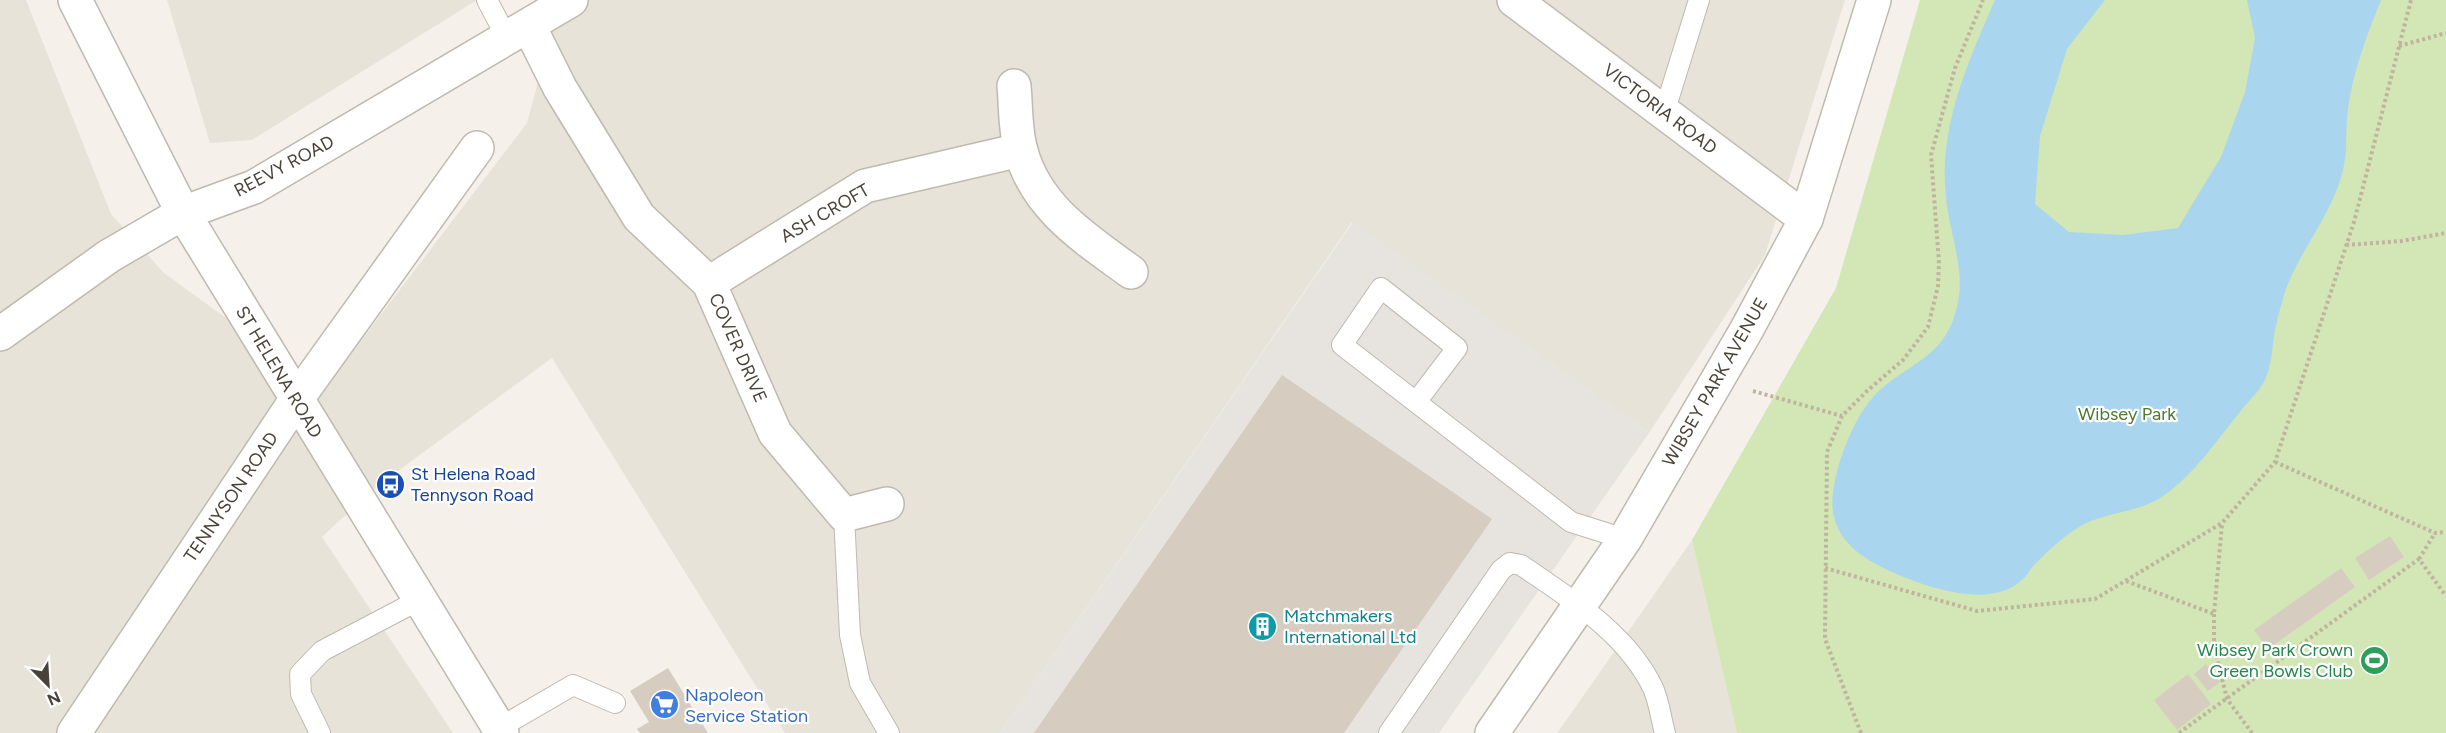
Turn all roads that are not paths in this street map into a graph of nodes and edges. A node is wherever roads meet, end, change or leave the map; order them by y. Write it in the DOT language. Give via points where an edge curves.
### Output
graph roads {
  1 [pos="75,0"];
  2 [pos="487,0"];
  3 [pos="572,0"];
  4 [pos="1514,0"];
  5 [pos="1699,0"];
  6 [pos="1874,0"];
  7 [pos="518,32"];
  8 [pos="1014,86"];
  9 [pos="1664,113"];
  10 [pos="477,148"];
  11 [pos="1020,150"];
  12 [pos="183,213"];
  13 [pos="1806,219"];
  14 [pos="1131,272"];
  15 [pos="709,283"];
  16 [pos="0,334"];
  17 [pos="296,400"];
  18 [pos="1416,402"];
  19 [pos="887,504"];
  20 [pos="844,515"];
  21 [pos="1625,539"];
  22 [pos="419,600"];
  23 [pos="1578,605"];
  24 [pos="615,703"];
  25 [pos="500,730"];
  26 [pos="74,733"];
  27 [pos="320,733"];
  28 [pos="889,733"];
  29 [pos="1389,733"];
  30 [pos="1492,733"];
  31 [pos="1665,733"];
  1 -- 12 [label="street, ST HELENA ROAD"];
  2 -- 7 [label="lane"];
  3 -- 7 [label="street, REEVY ROAD"];
  4 -- 9 [label="street, VICTORIA ROAD"];
  5 -- 9 [label="lane"];
  6 -- 13 [label="street, WIBSEY PARK AVENUE"];
  7 -- 12 [label="street, REEVY ROAD" via="254,187"];
  7 -- 15 [label="street, COVER DRIVE" via="560,88 639,217"];
  8 -- 11 [label="street"];
  9 -- 13 [label="street, VICTORIA ROAD"];
  10 -- 17 [label="street, TENNYSON ROAD"];
  11 -- 14 [label="street" via="1034,187 1069,226"];
  11 -- 15 [label="street, ASH CROFT" via="865,186"];
  12 -- 16 [label="street, REEVY ROAD" via="109,255"];
  12 -- 17 [label="street, ST HELENA ROAD"];
  13 -- 21 [label="street, WIBSEY PARK AVENUE" via="1748,329"];
  15 -- 20 [label="street, COVER DRIVE" via="775,433"];
  17 -- 22 [label="street, ST HELENA ROAD"];
  17 -- 26 [label="street, TENNYSON ROAD"];
  18 -- 18 [label="lane" via="1342,345 1381,288 1456,348"];
  18 -- 21 [label="lane" via="1571,522"];
  19 -- 20 [label="street"];
  20 -- 28 [label="lane" via="850,635 860,683"];
  21 -- 23 [label="street, WIBSEY PARK AVENUE"];
  22 -- 25 [label="street, ST HELENA ROAD"];
  22 -- 27 [label="lane" via="322,651 300,674 301,694"];
  23 -- 29 [label="lane" via="1521,565 1510,563 1501,570"];
  23 -- 30 [label="street, WIBSEY PARK AVENUE"];
  23 -- 31 [label="lane" via="1626,647 1653,688"];
  24 -- 25 [label="lane" via="573,685"];
}
